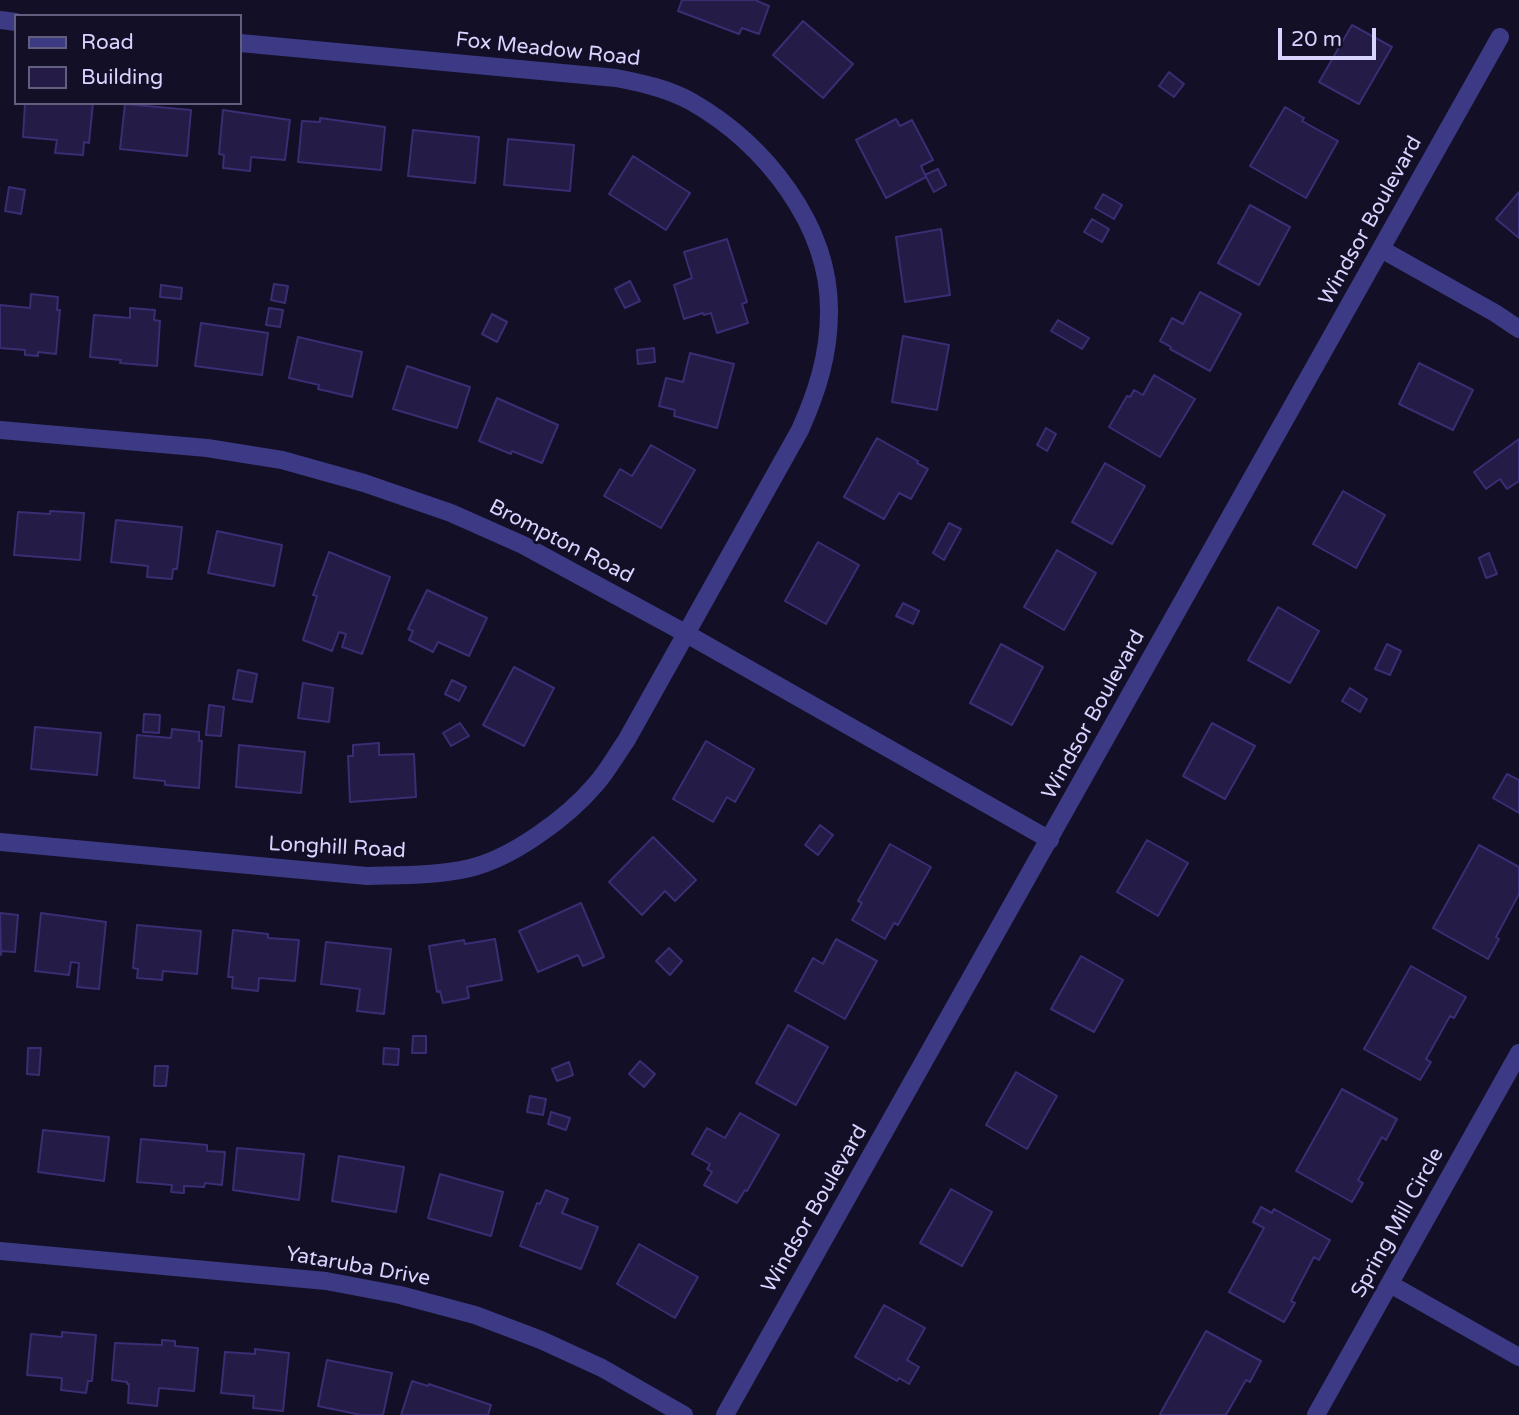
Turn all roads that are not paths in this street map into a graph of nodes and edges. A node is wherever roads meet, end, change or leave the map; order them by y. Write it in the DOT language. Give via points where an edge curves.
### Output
graph roads {
  1 [pos="1500,37"];
  2 [pos="242,43"];
  3 [pos="1381,249"];
  4 [pos="1519,329"];
  5 [pos="0,430"];
  6 [pos="685,633"];
  7 [pos="1050,840"];
  8 [pos="0,842"];
  9 [pos="1519,1054"];
  10 [pos="0,1251"];
  11 [pos="1390,1284"];
  12 [pos="1519,1357"];
  13 [pos="684,1415"];
  14 [pos="725,1415"];
  15 [pos="1316,1415"];
  1 -- 3 [label="street, Windsor Boulevard"];
  2 -- 6 [label="street, Fox Meadow Road" via="650,85 691,101 729,127 793,197 825,267 830,311 818,389 800,430"];
  3 -- 4 [label="street"];
  3 -- 7 [label="street, Windsor Boulevard"];
  5 -- 6 [label="street, Brompton Road" via="207,449 282,460 364,483 451,513 523,545"];
  6 -- 7 [label="street, Brompton Road"];
  6 -- 8 [label="street, Longhill Road" via="626,741 595,785 560,819 521,846 471,867 367,876"];
  7 -- 14 [label="street, Windsor Boulevard"];
  9 -- 11 [label="street, Spring Mill Circle"];
  10 -- 13 [label="street, Yataruba Drive" via="326,1281 400,1295 475,1315 541,1340 602,1368"];
  11 -- 12 [label="street"];
  11 -- 15 [label="street, Spring Mill Circle"];
}
